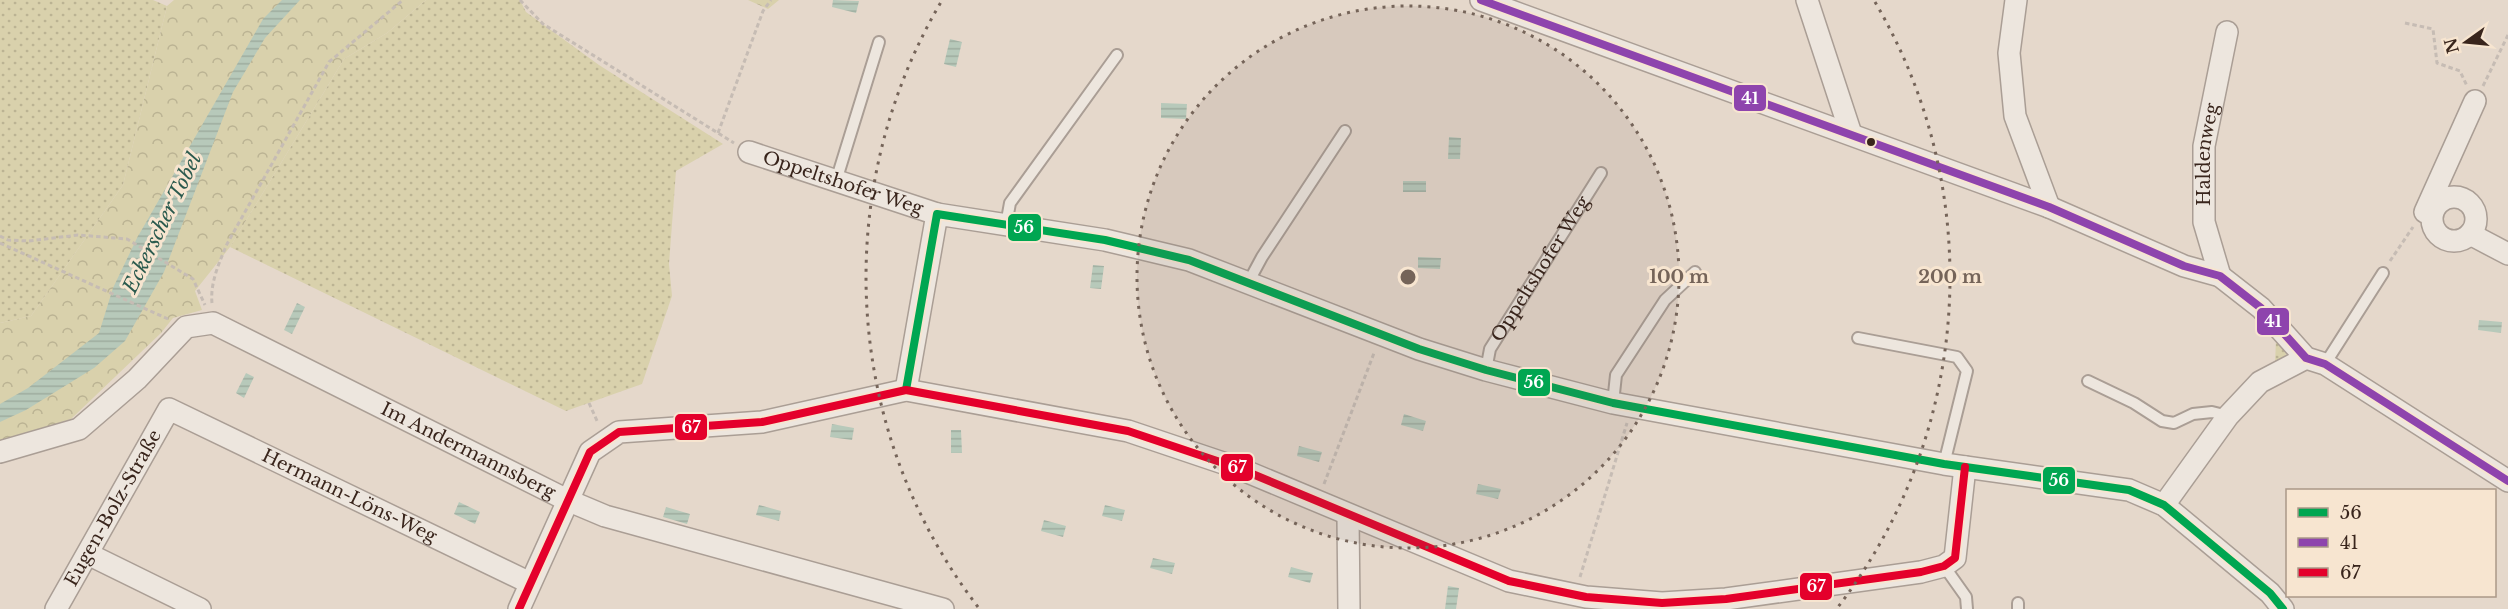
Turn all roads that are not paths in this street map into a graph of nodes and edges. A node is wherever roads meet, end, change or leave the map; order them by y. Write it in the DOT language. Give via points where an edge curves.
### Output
graph roads {
  1 [pos="1481,0"];
  2 [pos="1807,0"];
  3 [pos="2016,0"];
  4 [pos="2227,32"];
  5 [pos="879,42"];
  6 [pos="1117,55"];
  7 [pos="2475,101"];
  8 [pos="1345,130"];
  9 [pos="1851,134"];
  10 [pos="749,152"];
  11 [pos="1601,173"];
  12 [pos="836,181"];
  13 [pos="2049,207"];
  14 [pos="937,214"];
  15 [pos="2432,224"];
  16 [pos="1006,225"];
  17 [pos="2470,234"];
  18 [pos="2508,254"];
  19 [pos="1695,272"];
  20 [pos="2383,273"];
  21 [pos="2220,276"];
  22 [pos="1248,283"];
  23 [pos="1858,338"];
  24 [pos="2316,361"];
  25 [pos="1486,370"];
  26 [pos="2088,381"];
  27 [pos="906,390"];
  28 [pos="1622,405"];
  29 [pos="169,409"];
  30 [pos="2228,416"];
  31 [pos="0,452"];
  32 [pos="1944,464"];
  33 [pos="1965,467"];
  34 [pos="2508,481"];
  35 [pos="567,500"];
  36 [pos="2164,505"];
  37 [pos="1348,516"];
  38 [pos="88,554"];
  39 [pos="1944,567"];
  40 [pos="531,583"];
  41 [pos="57,609"];
  42 [pos="200,609"];
  43 [pos="519,609"];
  44 [pos="943,609"];
  45 [pos="1349,609"];
  46 [pos="1967,609"];
  47 [pos="2283,609"];
  1 -- 9 [label="street"];
  2 -- 9 [label="street"];
  3 -- 13 [label="street" via="2009,53 2015,116"];
  4 -- 21 [label="street, Haldenweg" via="2204,146 2204,222"];
  5 -- 12 [label="lane"];
  6 -- 16 [label="lane" via="1010,203"];
  7 -- 15 [label="street" via="2424,214"];
  8 -- 22 [label="lane"];
  9 -- 13 [label="street"];
  10 -- 12 [label="street, Oppeltshofer Weg"];
  11 -- 25 [label="lane, Oppeltshofer Weg" via="1490,349"];
  12 -- 14 [label="street, Oppeltshofer Weg"];
  13 -- 21 [label="street" via="2184,266"];
  14 -- 16 [label="street, Oppeltshofer Weg"];
  14 -- 27 [label="street, Oppeltshofer Weg"];
  15 -- 17 [label="street" via="2439,236 2451,241"];
  15 -- 17 [label="street" via="2431,216 2438,203 2444,198 2459,197 2472,205 2475,212"];
  16 -- 22 [label="street, Oppeltshofer Weg" via="1105,240 1189,260"];
  17 -- 18 [label="street"];
  19 -- 28 [label="lane" via="1665,300 1616,375"];
  20 -- 24 [label="lane"];
  21 -- 24 [label="street" via="2261,308"];
  22 -- 25 [label="street, Oppeltshofer Weg" via="1419,350"];
  23 -- 32 [label="lane" via="1957,357 1967,371"];
  24 -- 30 [label="street" via="2260,382"];
  24 -- 34 [label="street"];
  25 -- 28 [label="street, Oppeltshofer Weg"];
  26 -- 30 [label="lane" via="2162,421 2174,423 2193,414 2212,412"];
  27 -- 35 [label="street" via="762,422 619,432 590,452"];
  27 -- 37 [label="street" via="1128,431 1238,468"];
  28 -- 32 [label="street, Oppeltshofer Weg"];
  29 -- 38 [label="street, Eugen-Bolz-Straße"];
  29 -- 40 [label="street, Hermann-Löns-Weg"];
  30 -- 36 [label="street"];
  31 -- 35 [label="street, Im Andermannsberg" via="80,429 137,379 186,327 213,323"];
  32 -- 33 [label="street, Oppeltshofer Weg"];
  33 -- 36 [label="street, Oppeltshofer Weg" via="2129,490"];
  33 -- 39 [label="street" via="1955,558"];
  35 -- 40 [label="street"];
  35 -- 44 [label="street, Im Andermannsberg" via="605,516"];
  36 -- 47 [label="street, Oppeltshofer Weg" via="2270,593"];
  37 -- 39 [label="street" via="1509,581 1586,597 1650,602 1737,598"];
  37 -- 45 [label="street"];
  38 -- 41 [label="street, Eugen-Bolz-Straße"];
  38 -- 42 [label="street"];
  39 -- 46 [label="lane" via="1966,597"];
  40 -- 43 [label="street"];
}
